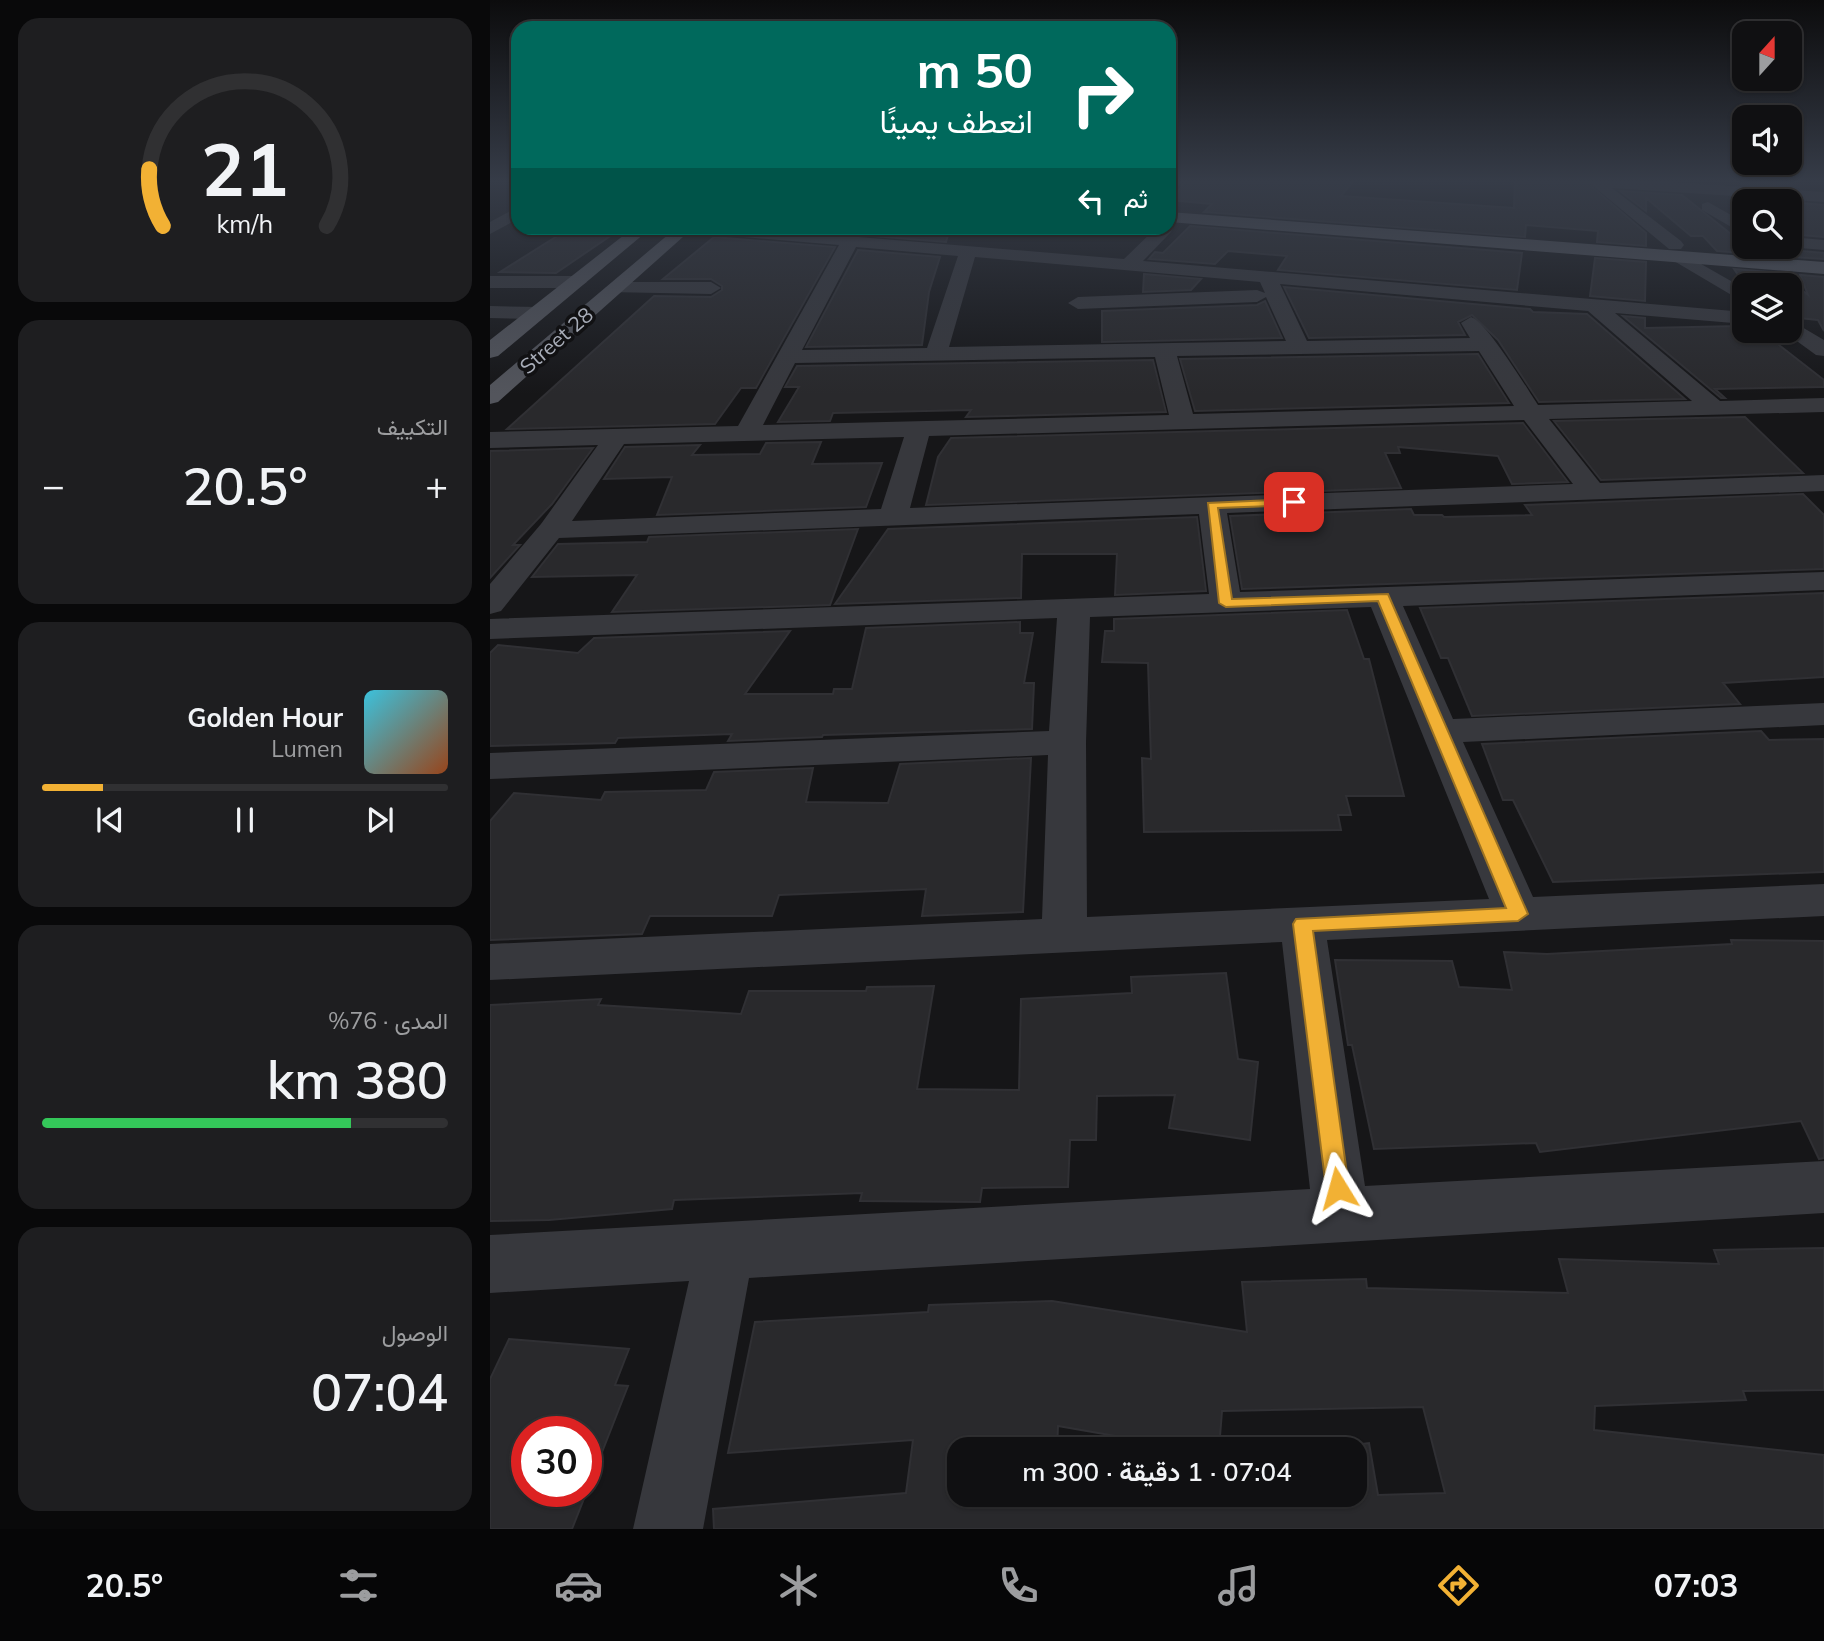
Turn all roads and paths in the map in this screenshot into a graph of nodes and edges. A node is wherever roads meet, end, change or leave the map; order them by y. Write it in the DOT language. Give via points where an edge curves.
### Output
graph roads {
  1 [pos="615,251"];
  2 [pos="657,251"];
  3 [pos="844,251"];
  4 [pos="968,251"];
  5 [pos="972,251"];
  6 [pos="1141,251"];
  7 [pos="1677,251"];
  8 [pos="1680,251"];
  9 [pos="1687,251"];
  10 [pos="1824,256"];
  11 [pos="1070,261"];
  12 [pos="1129,265"];
  13 [pos="1824,268"];
  14 [pos="1267,277"];
  15 [pos="490,282"];
  16 [pos="578,282"];
  17 [pos="615,288"];
  18 [pos="711,288"];
  19 [pos="1732,288"];
  20 [pos="1448,292"];
  21 [pos="1276,296"];
  22 [pos="1078,303"];
  23 [pos="1594,305"];
  24 [pos="490,313"];
  25 [pos="538,313"];
  26 [pos="1732,317"];
  27 [pos="1802,334"];
  28 [pos="1487,344"];
  29 [pos="1299,347"];
  30 [pos="490,350"];
  31 [pos="1164,350"];
  32 [pos="1824,350"];
  33 [pos="1086,351"];
  34 [pos="936,354"];
  35 [pos="788,356"];
  36 [pos="490,397"];
  37 [pos="1824,405"];
  38 [pos="1713,408"];
  39 [pos="1531,413"];
  40 [pos="1182,423"];
  41 [pos="918,430"];
  42 [pos="745,435"];
  43 [pos="616,438"];
  44 [pos="490,440"];
  45 [pos="1822,485"];
  46 [pos="1592,491"];
  47 [pos="1212,505"];
  48 [pos="894,517"];
  49 [pos="551,530"];
  50 [pos="1824,581"];
  51 [pos="1383,597"];
  52 [pos="1226,603"];
  53 [pos="490,604"];
  54 [pos="1074,608"];
  55 [pos="490,629"];
  56 [pos="1824,714"];
  57 [pos="1440,731"];
  58 [pos="1067,742"];
  59 [pos="490,766"];
  60 [pos="1824,900"];
  61 [pos="1518,914"];
  62 [pos="1302,924"];
  63 [pos="1064,935"];
  64 [pos="490,962"];
  65 [pos="1824,1187"];
  66 [pos="1341,1215"];
  67 [pos="724,1251"];
  68 [pos="490,1264"];
  69 [pos="668,1529"];
  1 -- 16 [label="main road"];
  2 -- 17 [label="main road, Street 28"];
  3 -- 35 [label="street"];
  4 -- 34 [label="street"];
  5 -- 11 [label="street"];
  6 -- 12 [label="street"];
  7 -- 19 [label="street"];
  8 -- 13 [label="main road"];
  9 -- 10 [label="main road"];
  11 -- 12 [label="street"];
  11 -- 22 [label="street"];
  12 -- 14 [label="street"];
  14 -- 20 [label="street"];
  14 -- 21 [label="street"];
  15 -- 16 [label="street"];
  16 -- 25 [label="main road"];
  17 -- 18 [label="street"];
  17 -- 36 [label="main road, Street 28"];
  20 -- 23 [label="street"];
  20 -- 28 [label="street"];
  21 -- 22 [label="street"];
  21 -- 29 [label="street"];
  22 -- 33 [label="street"];
  23 -- 26 [label="street"];
  23 -- 38 [label="street"];
  24 -- 25 [label="street"];
  25 -- 30 [label="main road"];
  27 -- 32 [label="street"];
  28 -- 29 [label="street"];
  28 -- 39 [label="street"];
  29 -- 31 [label="street"];
  31 -- 33 [label="street"];
  31 -- 40 [label="street"];
  33 -- 34 [label="street"];
  34 -- 35 [label="street"];
  35 -- 42 [label="street"];
  37 -- 38 [label="street"];
  38 -- 39 [label="street"];
  39 -- 40 [label="street"];
  39 -- 46 [label="street"];
  40 -- 41 [label="street"];
  41 -- 42 [label="street"];
  41 -- 48 [label="street"];
  42 -- 43 [label="street"];
  43 -- 44 [label="street"];
  43 -- 49 [label="street"];
  45 -- 46 [label="street"];
  46 -- 47 [label="street"];
  47 -- 48 [label="street"];
  47 -- 52 [label="street"];
  48 -- 49 [label="street"];
  49 -- 53 [label="street"];
  50 -- 51 [label="street"];
  51 -- 52 [label="street"];
  51 -- 57 [label="street"];
  52 -- 54 [label="street"];
  54 -- 55 [label="street"];
  54 -- 58 [label="street"];
  56 -- 57 [label="street"];
  57 -- 61 [label="street"];
  58 -- 59 [label="street"];
  58 -- 63 [label="street"];
  60 -- 61 [label="street"];
  61 -- 62 [label="street"];
  62 -- 63 [label="street"];
  62 -- 66 [label="street"];
  63 -- 64 [label="street"];
  65 -- 66 [label="street"];
  66 -- 67 [label="street"];
  67 -- 68 [label="street"];
  67 -- 69 [label="street"];
}
